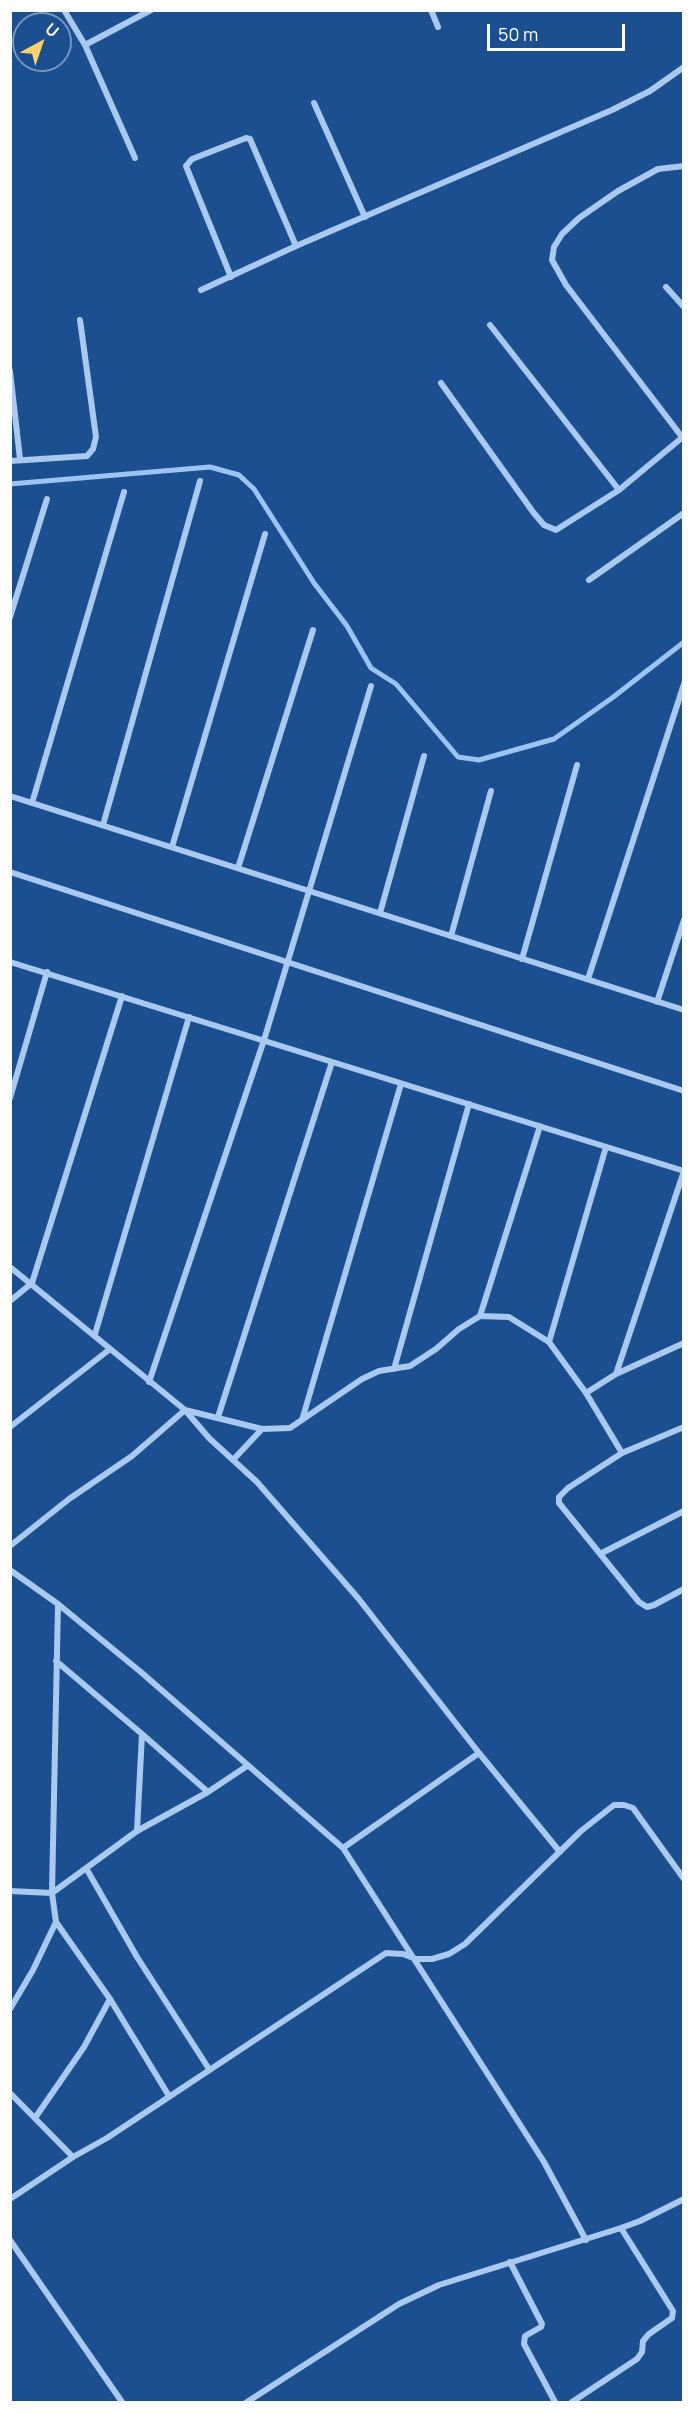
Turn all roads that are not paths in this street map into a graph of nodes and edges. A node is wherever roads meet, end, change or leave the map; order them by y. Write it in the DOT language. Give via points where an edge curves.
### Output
graph roads {
  1 [pos="64,10"];
  2 [pos="151,10"];
  3 [pos="431,10"];
  4 [pos="438,27"];
  5 [pos="85,45"];
  6 [pos="684,68"];
  7 [pos="314,103"];
  8 [pos="135,158"];
  9 [pos="684,166"];
  10 [pos="365,217"];
  11 [pos="296,246"];
  12 [pos="231,277"];
  13 [pos="666,287"];
  14 [pos="201,290"];
  15 [pos="684,307"];
  16 [pos="80,320"];
  17 [pos="490,325"];
  18 [pos="10,371"];
  19 [pos="441,383"];
  20 [pos="683,437"];
  21 [pos="20,459"];
  22 [pos="10,461"];
  23 [pos="200,481"];
  24 [pos="619,490"];
  25 [pos="124,492"];
  26 [pos="47,499"];
  27 [pos="684,513"];
  28 [pos="265,534"];
  29 [pos="589,580"];
  30 [pos="10,617"];
  31 [pos="313,630"];
  32 [pos="684,684"];
  33 [pos="371,686"];
  34 [pos="424,756"];
  35 [pos="577,765"];
  36 [pos="491,791"];
  37 [pos="10,796"];
  38 [pos="32,803"];
  39 [pos="103,825"];
  40 [pos="172,847"];
  41 [pos="238,868"];
  42 [pos="10,872"];
  43 [pos="309,891"];
  44 [pos="380,914"];
  45 [pos="684,920"];
  46 [pos="451,936"];
  47 [pos="522,959"];
  48 [pos="10,962"];
  49 [pos="288,964"];
  50 [pos="47,972"];
  51 [pos="588,979"];
  52 [pos="122,996"];
  53 [pos="657,1002"];
  54 [pos="684,1010"];
  55 [pos="189,1017"];
  56 [pos="264,1040"];
  57 [pos="332,1062"];
  58 [pos="401,1084"];
  59 [pos="684,1091"];
  60 [pos="10,1098"];
  61 [pos="469,1104"];
  62 [pos="540,1126"];
  63 [pos="606,1147"];
  64 [pos="684,1171"];
  65 [pos="10,1267"];
  66 [pos="32,1283"];
  67 [pos="10,1301"];
  68 [pos="480,1316"];
  69 [pos="95,1334"];
  70 [pos="549,1342"];
  71 [pos="684,1343"];
  72 [pos="110,1349"];
  73 [pos="394,1370"];
  74 [pos="616,1374"];
  75 [pos="150,1382"];
  76 [pos="586,1393"];
  77 [pos="185,1410"];
  78 [pos="218,1417"];
  79 [pos="302,1421"];
  80 [pos="10,1427"];
  81 [pos="684,1427"];
  82 [pos="262,1429"];
  83 [pos="622,1453"];
  84 [pos="233,1460"];
  85 [pos="684,1511"];
  86 [pos="10,1546"];
  87 [pos="600,1554"];
  88 [pos="10,1570"];
  89 [pos="684,1589"];
  90 [pos="58,1604"];
  91 [pos="56,1661"];
  92 [pos="142,1734"];
  93 [pos="479,1753"];
  94 [pos="248,1766"];
  95 [pos="208,1792"];
  96 [pos="137,1831"];
  97 [pos="343,1848"];
  98 [pos="560,1852"];
  99 [pos="86,1868"];
  100 [pos="684,1879"];
  101 [pos="10,1891"];
  102 [pos="52,1893"];
  103 [pos="56,1922"];
  104 [pos="416,1959"];
  105 [pos="110,1999"];
  106 [pos="10,2009"];
  107 [pos="209,2069"];
  108 [pos="10,2093"];
  109 [pos="169,2096"];
  110 [pos="35,2118"];
  111 [pos="73,2157"];
  112 [pos="10,2199"];
  113 [pos="684,2199"];
  114 [pos="621,2228"];
  115 [pos="10,2240"];
  116 [pos="586,2240"];
  117 [pos="510,2262"];
  118 [pos="122,2403"];
  119 [pos="247,2403"];
  120 [pos="555,2403"];
  121 [pos="572,2403"];
  1 -- 5 [label="street"];
  2 -- 5 [label="street"];
  3 -- 4 [label="street"];
  5 -- 8 [label="street"];
  6 -- 10 [label="street" via="612,110"];
  7 -- 10 [label="street"];
  9 -- 20 [label="street" via="658,169 579,218 562,234 552,260 566,285"];
  10 -- 11 [label="street"];
  11 -- 12 [label="street"];
  11 -- 12 [label="street" via="252,140 246,138 192,159 186,166"];
  12 -- 14 [label="street"];
  13 -- 15 [label="street"];
  16 -- 21 [label="street" via="96,437 93,449 87,456"];
  17 -- 24 [label="street"];
  18 -- 21 [label="street"];
  19 -- 24 [label="street" via="544,525 556,530"];
  20 -- 24 [label="street"];
  21 -- 22 [label="street"];
  23 -- 39 [label="street"];
  25 -- 38 [label="street"];
  26 -- 30 [label="street"];
  27 -- 29 [label="street"];
  28 -- 40 [label="street"];
  31 -- 41 [label="street"];
  32 -- 51 [label="street"];
  33 -- 43 [label="street"];
  34 -- 44 [label="street"];
  35 -- 47 [label="street"];
  36 -- 46 [label="street"];
  37 -- 38 [label="street"];
  38 -- 39 [label="street"];
  39 -- 40 [label="street"];
  40 -- 41 [label="street"];
  41 -- 43 [label="street"];
  42 -- 49 [label="street"];
  43 -- 44 [label="street"];
  43 -- 49 [label="street"];
  44 -- 46 [label="street"];
  45 -- 53 [label="street"];
  46 -- 47 [label="street"];
  47 -- 51 [label="street"];
  48 -- 50 [label="street"];
  49 -- 56 [label="street"];
  49 -- 59 [label="street"];
  50 -- 52 [label="street"];
  50 -- 60 [label="street"];
  51 -- 53 [label="street"];
  52 -- 55 [label="street"];
  52 -- 66 [label="street"];
  53 -- 54 [label="street"];
  55 -- 56 [label="street"];
  55 -- 69 [label="street"];
  56 -- 57 [label="street"];
  56 -- 75 [label="street"];
  57 -- 58 [label="street"];
  57 -- 78 [label="street"];
  58 -- 61 [label="street"];
  58 -- 79 [label="street"];
  61 -- 62 [label="street"];
  61 -- 73 [label="street"];
  62 -- 63 [label="street"];
  62 -- 68 [label="street"];
  63 -- 64 [label="street"];
  63 -- 70 [label="street"];
  64 -- 74 [label="street"];
  65 -- 66 [label="street"];
  66 -- 67 [label="street"];
  66 -- 69 [label="street"];
  68 -- 70 [label="street" via="509,1317"];
  68 -- 73 [label="street" via="422,1359"];
  69 -- 72 [label="street"];
  70 -- 76 [label="street"];
  71 -- 74 [label="street"];
  72 -- 75 [label="street"];
  72 -- 80 [label="street"];
  73 -- 79 [label="street" via="362,1378"];
  74 -- 76 [label="street"];
  75 -- 77 [label="street"];
  76 -- 83 [label="street"];
  77 -- 78 [label="street"];
  77 -- 84 [label="street"];
  77 -- 86 [label="street" via="132,1456"];
  78 -- 82 [label="street"];
  79 -- 82 [label="street" via="290,1428"];
  81 -- 83 [label="street"];
  82 -- 84 [label="street"];
  83 -- 87 [label="street" via="559,1497 559,1503"];
  84 -- 93 [label="street" via="257,1482 358,1598"];
  85 -- 87 [label="street"];
  87 -- 89 [label="street" via="647,1607"];
  88 -- 90 [label="street"];
  90 -- 91 [label="street"];
  90 -- 94 [label="street"];
  91 -- 92 [label="street"];
  91 -- 102 [label="street"];
  92 -- 95 [label="street"];
  92 -- 96 [label="street"];
  93 -- 97 [label="street"];
  93 -- 98 [label="street"];
  94 -- 95 [label="street"];
  94 -- 97 [label="street"];
  95 -- 96 [label="street"];
  96 -- 99 [label="street"];
  97 -- 104 [label="street"];
  98 -- 100 [label="street" via="601,1813 614,1805 624,1805 633,1808"];
  98 -- 104 [label="street" via="465,1944 449,1954"];
  99 -- 102 [label="street"];
  99 -- 107 [label="street"];
  101 -- 102 [label="street"];
  102 -- 103 [label="street"];
  103 -- 105 [label="street"];
  103 -- 106 [label="street"];
  104 -- 107 [label="street" via="386,1953"];
  104 -- 116 [label="street" via="544,2162"];
  105 -- 109 [label="street"];
  105 -- 110 [label="street" via="84,2047"];
  107 -- 109 [label="street"];
  108 -- 110 [label="street"];
  109 -- 111 [label="street"];
  110 -- 111 [label="street"];
  111 -- 112 [label="street"];
  113 -- 114 [label="street"];
  114 -- 116 [label="street"];
  114 -- 121 [label="street" via="673,2311 672,2319 649,2334 637,2359"];
  115 -- 118 [label="street"];
  116 -- 117 [label="street"];
  117 -- 119 [label="street" via="439,2285 399,2304"];
  117 -- 120 [label="street" via="542,2324 525,2336 524,2344"];
}
